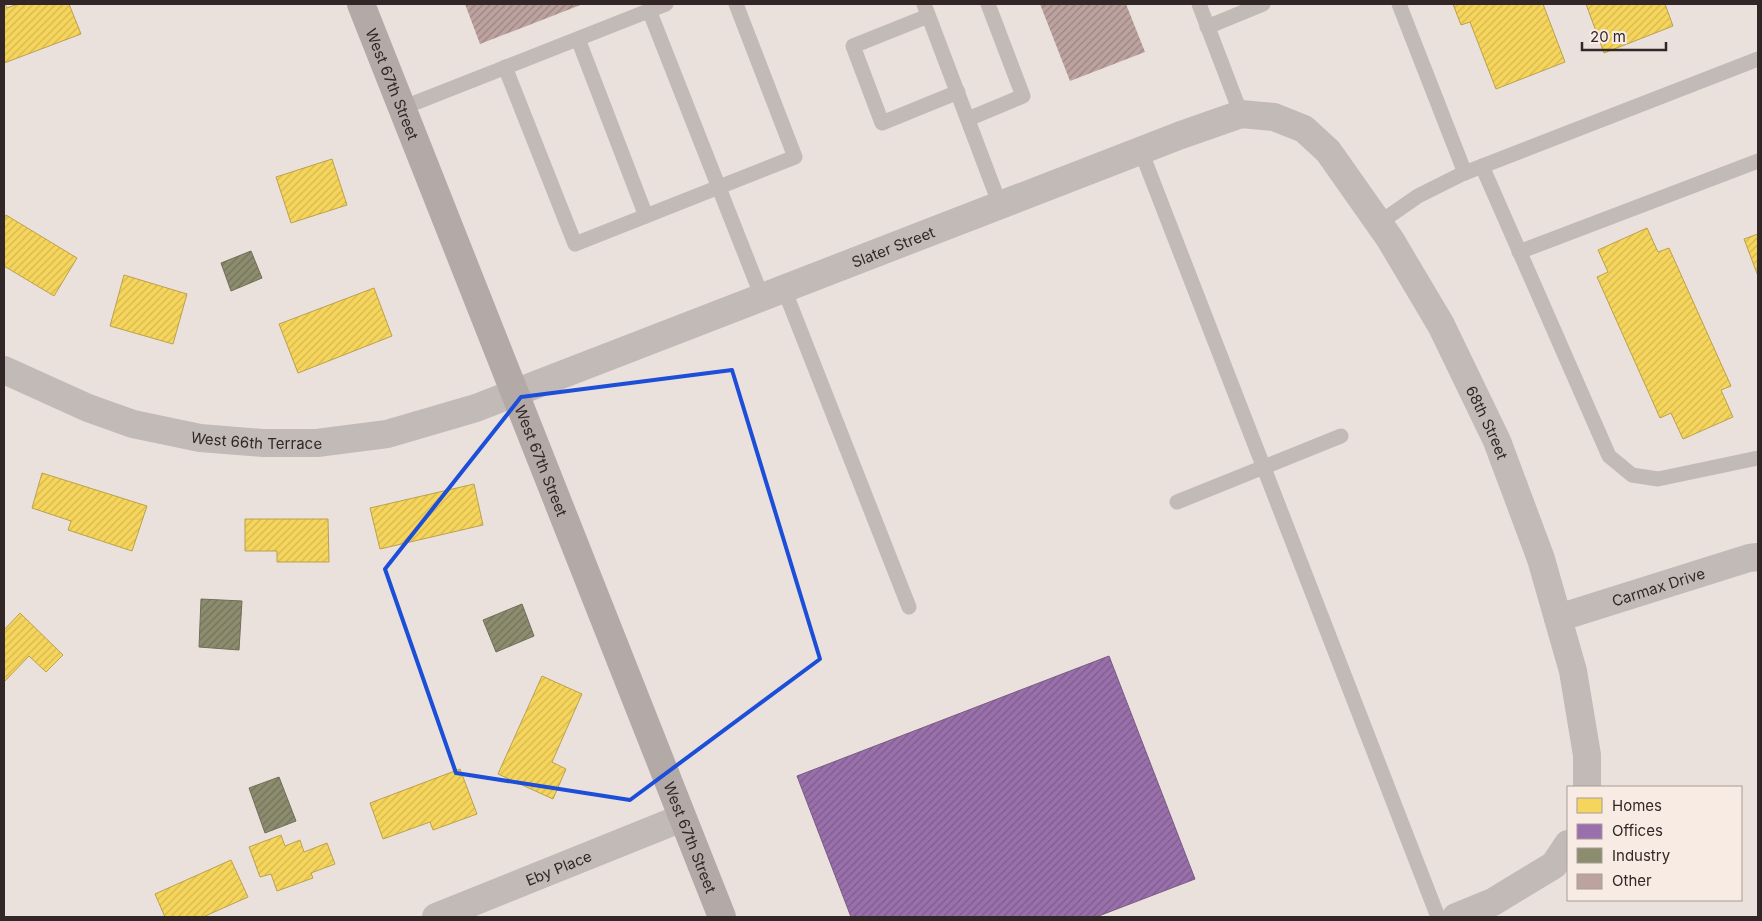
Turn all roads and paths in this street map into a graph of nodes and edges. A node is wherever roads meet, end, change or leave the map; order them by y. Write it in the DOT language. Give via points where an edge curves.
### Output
graph roads {
  1 [pos="361,4"];
  2 [pos="666,4"];
  3 [pos="736,4"];
  4 [pos="988,4"];
  5 [pos="1198,4"];
  6 [pos="1263,4"];
  7 [pos="1399,4"];
  8 [pos="649,10"];
  9 [pos="926,10"];
  10 [pos="1207,27"];
  11 [pos="578,39"];
  12 [pos="1758,59"];
  13 [pos="505,67"];
  14 [pos="958,92"];
  15 [pos="402,108"];
  16 [pos="1241,114"];
  17 [pos="1274,117"];
  18 [pos="968,119"];
  19 [pos="1141,151"];
  20 [pos="1758,161"];
  21 [pos="1482,166"];
  22 [pos="1466,173"];
  23 [pos="718,187"];
  24 [pos="1000,205"];
  25 [pos="646,216"];
  26 [pos="1379,223"];
  27 [pos="1519,252"];
  28 [pos="773,293"];
  29 [pos="5,373"];
  30 [pos="515,393"];
  31 [pos="1341,436"];
  32 [pos="1758,458"];
  33 [pos="1263,467"];
  34 [pos="1176,502"];
  35 [pos="1758,557"];
  36 [pos="909,607"];
  37 [pos="1558,618"];
  38 [pos="1587,786"];
  39 [pos="682,818"];
  40 [pos="1561,855"];
  41 [pos="436,917"];
  42 [pos="722,917"];
  43 [pos="1438,917"];
  44 [pos="1456,917"];
  1 -- 15 [label="street, West 67th Street"];
  2 -- 8 [label="lane"];
  3 -- 23 [label="lane" via="795,157"];
  4 -- 18 [label="lane" via="1023,96"];
  5 -- 10 [label="lane"];
  6 -- 10 [label="lane"];
  7 -- 22 [label="lane"];
  8 -- 11 [label="lane"];
  8 -- 23 [label="lane"];
  9 -- 14 [label="lane"];
  9 -- 14 [label="lane" via="853,46 882,122"];
  10 -- 16 [label="lane"];
  11 -- 13 [label="lane"];
  11 -- 25 [label="lane"];
  12 -- 21 [label="lane"];
  13 -- 15 [label="lane"];
  13 -- 25 [label="lane" via="575,244"];
  14 -- 18 [label="lane"];
  15 -- 30 [label="street, West 67th Street"];
  16 -- 17 [label="street, Slater Street"];
  16 -- 19 [label="street, Slater Street"];
  17 -- 26 [label="street, 68th Street" via="1304,129 1328,151"];
  18 -- 24 [label="lane"];
  19 -- 24 [label="street, Slater Street"];
  19 -- 33 [label="lane"];
  20 -- 27 [label="lane"];
  21 -- 22 [label="lane"];
  21 -- 27 [label="lane"];
  22 -- 26 [label="lane" via="1418,196"];
  23 -- 25 [label="lane"];
  23 -- 28 [label="lane"];
  24 -- 28 [label="street, Slater Street"];
  26 -- 37 [label="street, 68th Street" via="1440,325 1497,441 1541,558"];
  27 -- 32 [label="lane" via="1609,456 1620,466 1632,476 1658,479"];
  28 -- 30 [label="street, Slater Street"];
  28 -- 36 [label="lane"];
  29 -- 30 [label="street, West 66th Terrace" via="133,424 200,438 263,443 317,443 387,434"];
  30 -- 39 [label="street, West 67th Street"];
  31 -- 33 [label="lane"];
  33 -- 34 [label="lane"];
  33 -- 43 [label="lane"];
  35 -- 37 [label="street, Carmax Drive"];
  37 -- 38 [label="street, 68th Street" via="1573,671 1587,755"];
  39 -- 41 [label="street, Eby Place"];
  39 -- 42 [label="street, West 67th Street"];
  40 -- 44 [label="street" via="1493,902"];
}
